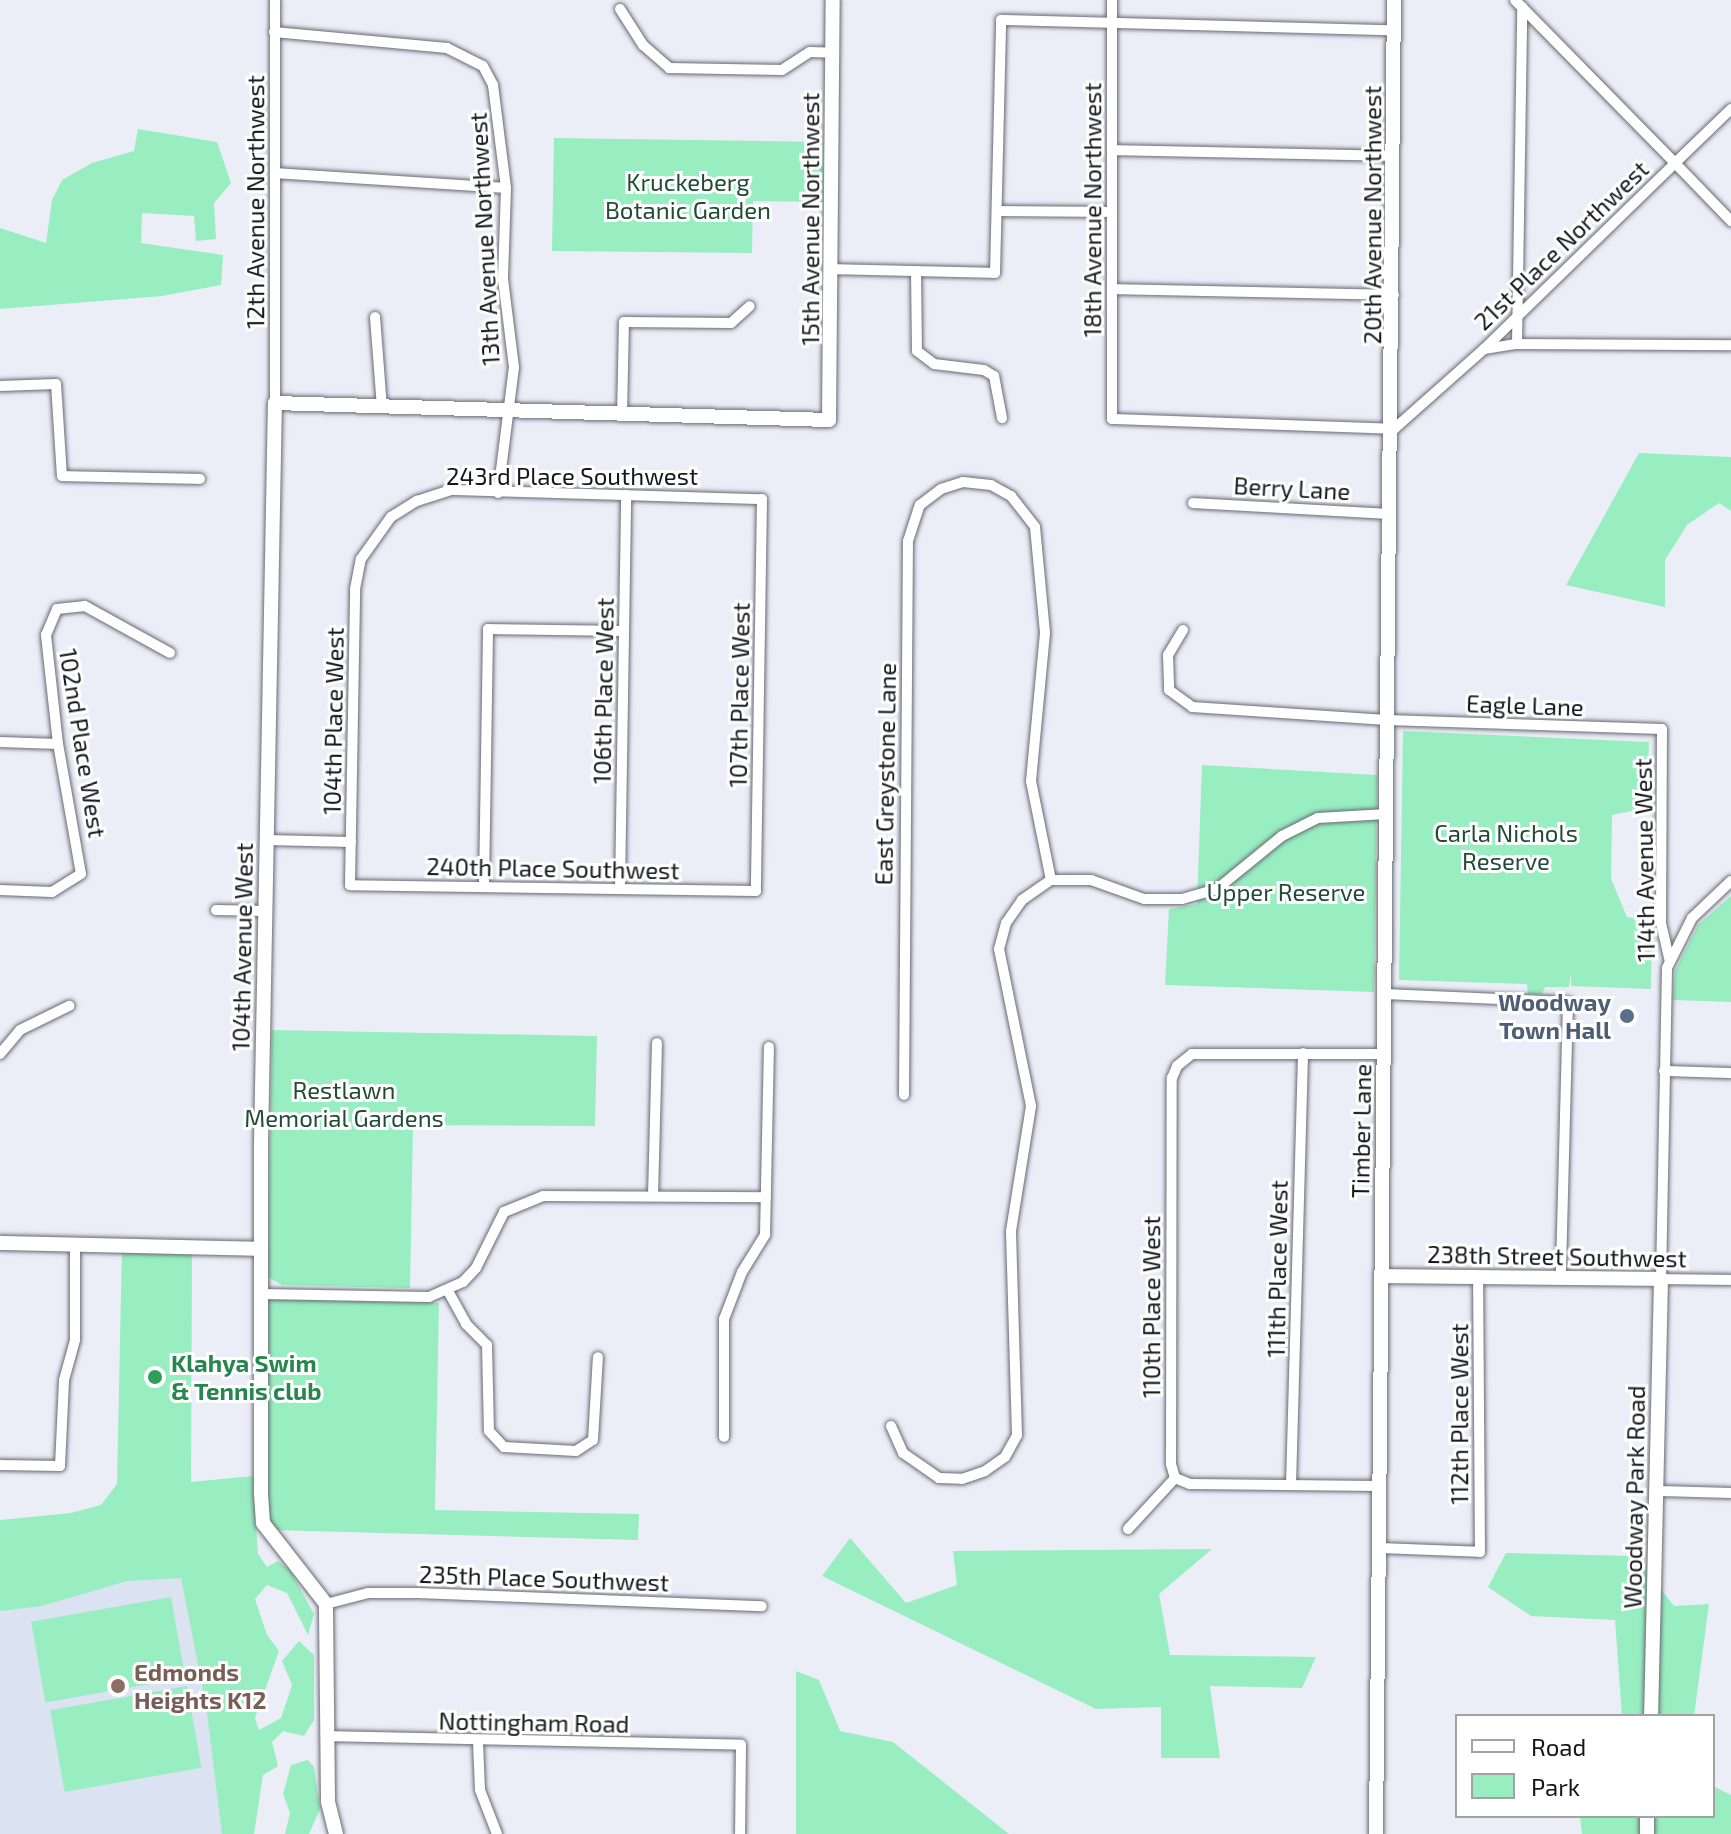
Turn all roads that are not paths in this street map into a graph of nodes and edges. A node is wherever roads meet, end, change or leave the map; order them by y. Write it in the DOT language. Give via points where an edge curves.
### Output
graph roads {
  1 [pos="275,0"];
  2 [pos="833,0"];
  3 [pos="1112,0"];
  4 [pos="1394,0"];
  5 [pos="1518,3"];
  6 [pos="620,9"];
  7 [pos="1112,23"];
  8 [pos="1394,30"];
  9 [pos="274,32"];
  10 [pos="833,53"];
  11 [pos="1731,109"];
  12 [pos="1112,150"];
  13 [pos="1394,156"];
  14 [pos="1675,163"];
  15 [pos="275,173"];
  16 [pos="506,188"];
  17 [pos="997,211"];
  18 [pos="1112,212"];
  19 [pos="1731,221"];
  20 [pos="832,269"];
  21 [pos="916,271"];
  22 [pos="1112,289"];
  23 [pos="1394,295"];
  24 [pos="750,306"];
  25 [pos="1517,316"];
  26 [pos="375,317"];
  27 [pos="1517,344"];
  28 [pos="1731,345"];
  29 [pos="1484,349"];
  30 [pos="0,386"];
  31 [pos="275,403"];
  32 [pos="382,407"];
  33 [pos="508,412"];
  34 [pos="622,416"];
  35 [pos="1002,418"];
  36 [pos="1394,429"];
  37 [pos="200,479"];
  38 [pos="498,493"];
  39 [pos="626,495"];
  40 [pos="762,499"];
  41 [pos="1193,503"];
  42 [pos="1389,514"];
  43 [pos="361,559"];
  44 [pos="1183,630"];
  45 [pos="623,631"];
  46 [pos="170,653"];
  47 [pos="1387,720"];
  48 [pos="1662,729"];
  49 [pos="0,742"];
  50 [pos="58,744"];
  51 [pos="1386,814"];
  52 [pos="267,840"];
  53 [pos="351,842"];
  54 [pos="1051,880"];
  55 [pos="1731,881"];
  56 [pos="350,885"];
  57 [pos="484,887"];
  58 [pos="620,889"];
  59 [pos="0,890"];
  60 [pos="756,891"];
  61 [pos="216,910"];
  62 [pos="265,911"];
  63 [pos="1670,961"];
  64 [pos="1384,994"];
  65 [pos="69,1006"];
  66 [pos="657,1043"];
  67 [pos="769,1047"];
  68 [pos="1303,1053"];
  69 [pos="0,1054"];
  70 [pos="1384,1054"];
  71 [pos="1664,1071"];
  72 [pos="1731,1073"];
  73 [pos="904,1095"];
  74 [pos="653,1196"];
  75 [pos="766,1197"];
  76 [pos="0,1243"];
  77 [pos="75,1245"];
  78 [pos="260,1249"];
  79 [pos="1382,1276"];
  80 [pos="1478,1276"];
  81 [pos="1561,1277"];
  82 [pos="1661,1279"];
  83 [pos="1731,1280"];
  84 [pos="448,1291"];
  85 [pos="261,1294"];
  86 [pos="598,1357"];
  87 [pos="891,1426"];
  88 [pos="724,1437"];
  89 [pos="0,1465"];
  90 [pos="1175,1478"];
  91 [pos="1291,1485"];
  92 [pos="1379,1486"];
  93 [pos="1657,1491"];
  94 [pos="1731,1493"];
  95 [pos="1128,1529"];
  96 [pos="1378,1548"];
  97 [pos="326,1604"];
  98 [pos="762,1606"];
  99 [pos="1651,1714"];
  100 [pos="327,1736"];
  101 [pos="478,1742"];
  102 [pos="336,1834"];
  103 [pos="497,1834"];
  104 [pos="740,1834"];
  105 [pos="1376,1834"];
  1 -- 9 [label="street, 12th Avenue Northwest"];
  2 -- 10 [label="street, 15th Avenue Northwest"];
  3 -- 7 [label="street, 18th Avenue Northwest"];
  4 -- 8 [label="street, 20th Avenue Northwest"];
  5 -- 14 [label="street, 21st Place Northwest"];
  5 -- 25 [label="street"];
  6 -- 10 [label="street" via="643,45 669,68 782,70 810,52"];
  7 -- 8 [label="street"];
  7 -- 12 [label="street, 18th Avenue Northwest"];
  7 -- 17 [label="street" via="1001,20"];
  8 -- 13 [label="street, 20th Avenue Northwest"];
  9 -- 15 [label="street, 12th Avenue Northwest"];
  9 -- 16 [label="street, 13th Avenue Northwest" via="447,48 483,66 499,110"];
  10 -- 20 [label="street, 15th Avenue Northwest"];
  11 -- 14 [label="street"];
  12 -- 13 [label="street"];
  12 -- 18 [label="street, 18th Avenue Northwest"];
  13 -- 23 [label="street, 20th Avenue Northwest"];
  14 -- 19 [label="street"];
  14 -- 25 [label="street, 21st Place Northwest"];
  15 -- 16 [label="street"];
  15 -- 31 [label="street, 12th Avenue Northwest"];
  16 -- 33 [label="street, 13th Avenue Northwest" via="503,279 514,367"];
  17 -- 18 [label="street"];
  17 -- 21 [label="street" via="995,273"];
  18 -- 22 [label="street, 18th Avenue Northwest"];
  20 -- 21 [label="street"];
  20 -- 34 [label="street, 15th Avenue Northwest" via="829,420"];
  21 -- 35 [label="street" via="917,351 934,364 994,376"];
  22 -- 23 [label="street"];
  22 -- 36 [label="street, 18th Avenue Northwest" via="1112,419"];
  23 -- 36 [label="street, 20th Avenue Northwest"];
  24 -- 34 [label="street" via="731,323 624,322"];
  25 -- 27 [label="street"];
  25 -- 29 [label="street, 21st Place Northwest"];
  26 -- 32 [label="street"];
  27 -- 28 [label="street"];
  27 -- 29 [label="street"];
  29 -- 36 [label="street, 21st Place Northwest"];
  30 -- 37 [label="street" via="56,384 62,476"];
  31 -- 32 [label="street"];
  31 -- 52 [label="street, 104th Avenue West"];
  32 -- 33 [label="street"];
  33 -- 34 [label="street"];
  33 -- 38 [label="street, 13th Avenue Northwest"];
  36 -- 42 [label="street, Timber Lane"];
  38 -- 39 [label="street, 243rd Place Southwest"];
  38 -- 43 [label="street, 243rd Place Southwest" via="451,490 417,501 391,517"];
  39 -- 40 [label="street, 243rd Place Southwest"];
  39 -- 45 [label="street, 106th Place West"];
  40 -- 60 [label="street, 107th Place West"];
  41 -- 42 [label="street, Berry Lane"];
  42 -- 47 [label="street, Timber Lane"];
  43 -- 53 [label="street, 104th Place West" via="355,589"];
  44 -- 47 [label="street, Eagle Lane" via="1168,655 1169,690 1192,707"];
  45 -- 57 [label="street" via="488,629"];
  45 -- 58 [label="street, 106th Place West"];
  46 -- 50 [label="street, 102nd Place West" via="85,606 57,609 46,635"];
  47 -- 48 [label="street, Eagle Lane"];
  47 -- 51 [label="street, Timber Lane"];
  48 -- 63 [label="street, 114th Avenue West" via="1661,923"];
  49 -- 50 [label="street"];
  50 -- 59 [label="street, 102nd Place West" via="81,862 73,883 52,892"];
  51 -- 54 [label="street" via="1318,818 1282,836 1217,889 1182,899 1144,899 1091,880"];
  51 -- 64 [label="street, Timber Lane"];
  52 -- 53 [label="street"];
  52 -- 62 [label="street, 104th Avenue West"];
  53 -- 56 [label="street, 104th Place West"];
  54 -- 73 [label="street, East Greystone Lane" via="1031,781 1045,633 1035,527 1011,496 991,485 963,482 941,489 920,505 908,541"];
  54 -- 87 [label="street" via="1022,900 1006,923 999,949 1031,1106 1011,1231 1017,1435 1005,1457 985,1471 962,1479 939,1478 903,1453"];
  55 -- 63 [label="street" via="1692,918"];
  56 -- 57 [label="street, 240th Place Southwest"];
  57 -- 58 [label="street, 240th Place Southwest"];
  58 -- 60 [label="street, 240th Place Southwest"];
  61 -- 62 [label="street"];
  62 -- 78 [label="street, 104th Avenue West"];
  63 -- 71 [label="street, 114th Avenue West"];
  64 -- 70 [label="street, Timber Lane"];
  64 -- 81 [label="street" via="1568,1002"];
  65 -- 69 [label="street" via="28,1024"];
  66 -- 74 [label="street"];
  67 -- 75 [label="street"];
  68 -- 70 [label="street"];
  68 -- 90 [label="street, 110th Place West" via="1192,1054 1172,1078"];
  68 -- 91 [label="street, 111th Place West"];
  70 -- 79 [label="street, Timber Lane"];
  71 -- 72 [label="street"];
  71 -- 82 [label="street, 114th Avenue West"];
  74 -- 75 [label="street"];
  74 -- 84 [label="street" via="543,1196 520,1204 504,1212 476,1268"];
  75 -- 88 [label="street" via="765,1235 742,1272 724,1319"];
  76 -- 77 [label="street"];
  77 -- 78 [label="street"];
  77 -- 89 [label="street" via="75,1340 64,1380 60,1466"];
  78 -- 85 [label="street, 104th Avenue West"];
  79 -- 80 [label="street, 238th Street Southwest"];
  79 -- 92 [label="street, Timber Lane"];
  80 -- 81 [label="street, 238th Street Southwest"];
  80 -- 96 [label="street, 112th Place West" via="1480,1552"];
  81 -- 82 [label="street, 238th Street Southwest"];
  82 -- 83 [label="street, 238th Street Southwest"];
  82 -- 93 [label="street, Woodway Park Road"];
  84 -- 85 [label="street" via="429,1297"];
  84 -- 86 [label="street" via="466,1324 487,1345 489,1431 504,1447 576,1451 593,1440"];
  85 -- 97 [label="street, 104th Avenue West" via="263,1523"];
  90 -- 91 [label="street" via="1190,1484"];
  90 -- 95 [label="street"];
  91 -- 92 [label="street"];
  92 -- 96 [label="street, Timber Lane"];
  93 -- 94 [label="street"];
  93 -- 99 [label="street, Woodway Park Road"];
  96 -- 105 [label="street, Timber Lane"];
  97 -- 98 [label="street, 235th Place Southwest" via="368,1593 417,1593"];
  97 -- 100 [label="street"];
  100 -- 101 [label="street, Nottingham Road"];
  100 -- 102 [label="street" via="328,1801"];
  101 -- 103 [label="street" via="480,1790"];
  101 -- 104 [label="street, Nottingham Road" via="741,1745"];
}
